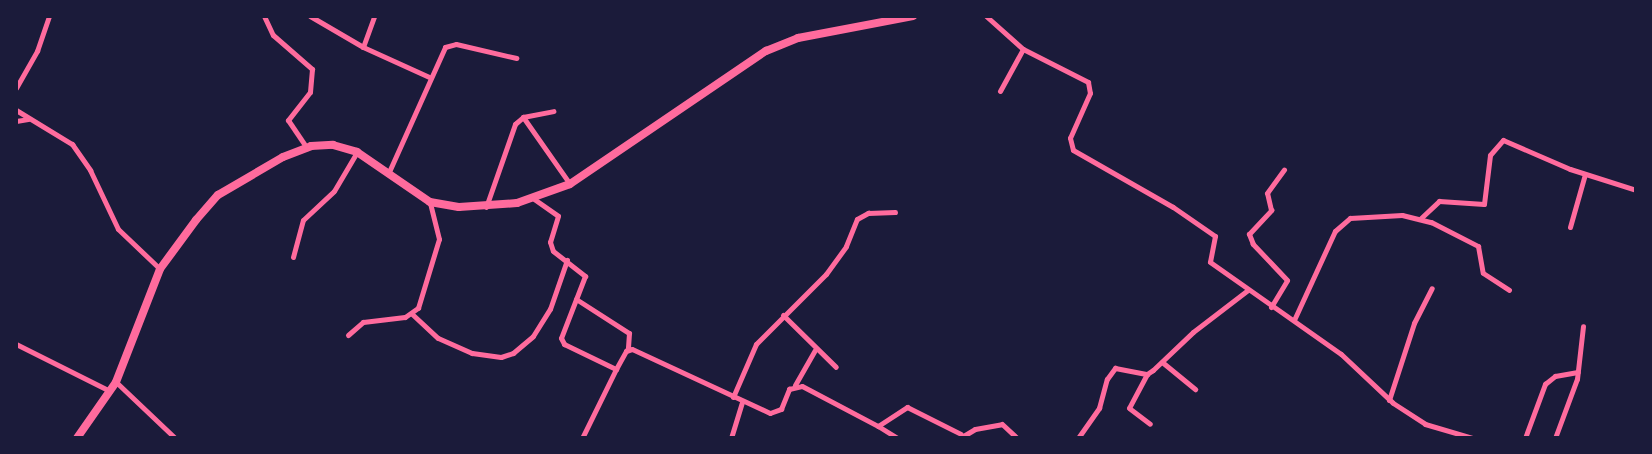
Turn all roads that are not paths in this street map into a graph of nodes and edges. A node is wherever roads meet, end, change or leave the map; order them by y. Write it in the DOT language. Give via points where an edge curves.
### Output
graph roads {
  1 [pos="49,16"];
  2 [pos="264,16"];
  3 [pos="310,16"];
  4 [pos="374,16"];
  5 [pos="913,16"];
  6 [pos="986,16"];
  7 [pos="895,19"];
  8 [pos="363,47"];
  9 [pos="1023,49"];
  10 [pos="516,58"];
  11 [pos="429,77"];
  12 [pos="16,88"];
  13 [pos="1000,91"];
  14 [pos="16,111"];
  15 [pos="553,111"];
  16 [pos="523,117"];
  17 [pos="28,118"];
  18 [pos="16,121"];
  19 [pos="307,148"];
  20 [pos="357,152"];
  21 [pos="1284,170"];
  22 [pos="388,174"];
  23 [pos="1585,174"];
  24 [pos="570,184"];
  25 [pos="1635,190"];
  26 [pos="534,199"];
  27 [pos="430,202"];
  28 [pos="486,207"];
  29 [pos="895,212"];
  30 [pos="1421,218"];
  31 [pos="1570,227"];
  32 [pos="293,257"];
  33 [pos="567,260"];
  34 [pos="160,269"];
  35 [pos="1432,288"];
  36 [pos="1248,290"];
  37 [pos="1509,290"];
  38 [pos="576,299"];
  39 [pos="1271,307"];
  40 [pos="412,314"];
  41 [pos="783,315"];
  42 [pos="1294,321"];
  43 [pos="1583,326"];
  44 [pos="348,335"];
  45 [pos="16,344"];
  46 [pos="628,349"];
  47 [pos="815,350"];
  48 [pos="1162,362"];
  49 [pos="836,367"];
  50 [pos="616,369"];
  51 [pos="1578,372"];
  52 [pos="1147,374"];
  53 [pos="116,382"];
  54 [pos="795,385"];
  55 [pos="1195,389"];
  56 [pos="110,391"];
  57 [pos="732,397"];
  58 [pos="1389,400"];
  59 [pos="742,402"];
  60 [pos="1150,424"];
  61 [pos="879,426"];
  62 [pos="961,436"];
  63 [pos="77,438"];
  64 [pos="175,438"];
  65 [pos="582,438"];
  66 [pos="731,438"];
  67 [pos="897,438"];
  68 [pos="1017,438"];
  69 [pos="1078,438"];
  70 [pos="1473,438"];
  71 [pos="1525,438"];
  72 [pos="1555,438"];
  1 -- 12 [label="street" via="37,51"];
  2 -- 19 [label="street" via="273,34 312,69 310,92 288,120"];
  3 -- 8 [label="street"];
  4 -- 8 [label="street"];
  5 -- 7 [label="main road"];
  6 -- 9 [label="street"];
  7 -- 24 [label="main road" via="798,38 766,51"];
  8 -- 11 [label="street"];
  9 -- 13 [label="street"];
  9 -- 36 [label="street" via="1088,82 1090,93 1070,138 1073,150 1173,207 1215,236 1210,262"];
  10 -- 11 [label="street" via="449,44"];
  11 -- 22 [label="street" via="407,139"];
  14 -- 17 [label="street"];
  15 -- 16 [label="street"];
  16 -- 24 [label="street"];
  16 -- 28 [label="street" via="508,137"];
  17 -- 18 [label="street"];
  17 -- 34 [label="street" via="72,144 90,170 118,229"];
  19 -- 20 [label="main road" via="322,144"];
  19 -- 34 [label="main road" via="283,157 218,195"];
  20 -- 22 [label="main road"];
  20 -- 32 [label="street" via="334,191 303,220"];
  21 -- 39 [label="street" via="1268,193 1271,210 1249,234 1253,244 1287,280"];
  22 -- 27 [label="main road"];
  23 -- 25 [label="street"];
  23 -- 30 [label="street" via="1503,140 1490,155 1484,204 1439,201"];
  23 -- 31 [label="street"];
  24 -- 26 [label="main road"];
  26 -- 28 [label="main road"];
  26 -- 33 [label="street" via="558,216 551,247"];
  27 -- 28 [label="main road"];
  27 -- 40 [label="street" via="439,239 424,294"];
  29 -- 41 [label="street" via="868,213 857,219 846,246 826,274"];
  30 -- 37 [label="street" via="1478,246 1482,271"];
  30 -- 42 [label="street" via="1375,216 1340,223"];
  33 -- 38 [label="street" via="585,276"];
  33 -- 40 [label="street" via="549,309 533,336 513,353 501,357 472,353 438,338"];
  34 -- 53 [label="main road"];
  35 -- 58 [label="street" via="1414,323"];
  36 -- 39 [label="street"];
  36 -- 48 [label="street" via="1193,332"];
  38 -- 46 [label="street" via="629,333"];
  38 -- 50 [label="street" via="561,338 564,344"];
  39 -- 42 [label="street"];
  40 -- 44 [label="street" via="363,322"];
  41 -- 47 [label="street"];
  41 -- 57 [label="street" via="756,344"];
  42 -- 58 [label="street" via="1341,354"];
  43 -- 51 [label="street"];
  45 -- 56 [label="street"];
  46 -- 50 [label="street"];
  46 -- 57 [label="street"];
  47 -- 49 [label="street"];
  47 -- 54 [label="street"];
  48 -- 52 [label="street"];
  48 -- 55 [label="street"];
  50 -- 65 [label="street"];
  51 -- 71 [label="street" via="1555,376 1545,384"];
  51 -- 72 [label="street"];
  52 -- 60 [label="street" via="1129,408"];
  52 -- 69 [label="street" via="1120,367 1110,372 1099,408"];
  53 -- 56 [label="main road"];
  53 -- 64 [label="street"];
  54 -- 59 [label="street" via="778,413"];
  54 -- 61 [label="street"];
  56 -- 63 [label="main road"];
  57 -- 59 [label="street"];
  58 -- 70 [label="street" via="1425,424"];
  59 -- 66 [label="street"];
  61 -- 62 [label="street" via="907,407"];
  61 -- 67 [label="street"];
  62 -- 68 [label="street" via="975,429 1006,425"];
}
